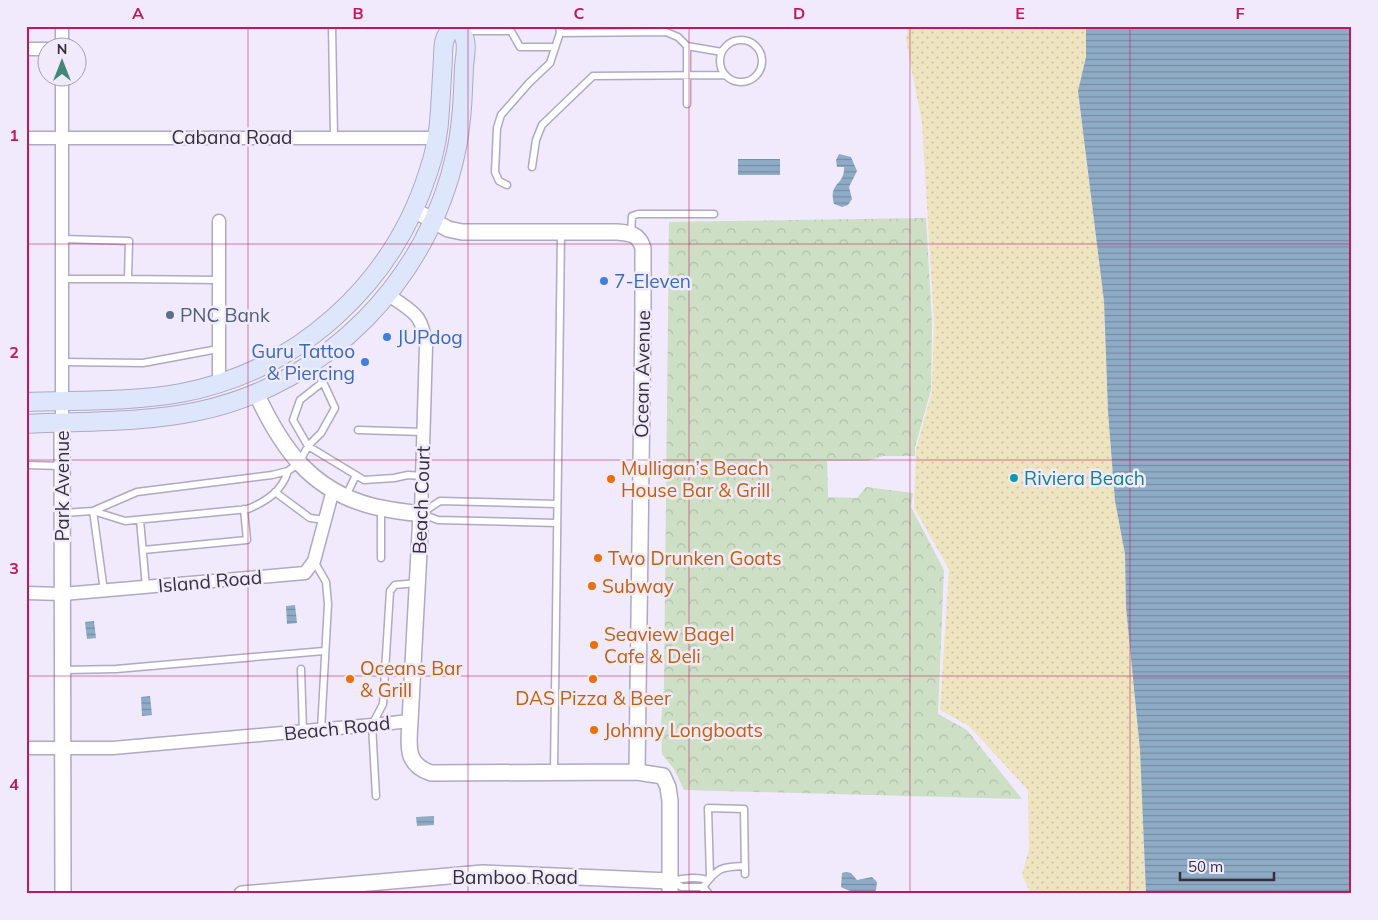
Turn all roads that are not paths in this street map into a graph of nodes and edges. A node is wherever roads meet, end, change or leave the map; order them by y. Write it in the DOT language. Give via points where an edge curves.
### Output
graph roads {
  1 [pos="332,26"];
  2 [pos="457,28"];
  3 [pos="560,30"];
  4 [pos="687,46"];
  5 [pos="555,47"];
  6 [pos="722,52"];
  7 [pos="687,76"];
  8 [pos="725,76"];
  9 [pos="62,88"];
  10 [pos="686,104"];
  11 [pos="334,137"];
  12 [pos="26,138"];
  13 [pos="62,138"];
  14 [pos="437,138"];
  15 [pos="532,167"];
  16 [pos="507,185"];
  17 [pos="414,210"];
  18 [pos="714,214"];
  19 [pos="219,220"];
  20 [pos="434,221"];
  21 [pos="561,232"];
  22 [pos="631,233"];
  23 [pos="62,239"];
  24 [pos="62,279"];
  25 [pos="128,279"];
  26 [pos="219,280"];
  27 [pos="389,295"];
  28 [pos="218,349"];
  29 [pos="280,356"];
  30 [pos="62,362"];
  31 [pos="311,364"];
  32 [pos="323,382"];
  33 [pos="219,383"];
  34 [pos="256,393"];
  35 [pos="62,400"];
  36 [pos="26,402"];
  37 [pos="201,411"];
  38 [pos="62,422"];
  39 [pos="26,424"];
  40 [pos="358,430"];
  41 [pos="424,432"];
  42 [pos="308,446"];
  43 [pos="26,465"];
  44 [pos="63,466"];
  45 [pos="294,467"];
  46 [pos="356,475"];
  47 [pos="422,476"];
  48 [pos="275,492"];
  49 [pos="339,493"];
  50 [pos="557,504"];
  51 [pos="381,508"];
  52 [pos="244,509"];
  53 [pos="94,511"];
  54 [pos="62,513"];
  55 [pos="421,514"];
  56 [pos="140,520"];
  57 [pos="325,520"];
  58 [pos="557,523"];
  59 [pos="143,550"];
  60 [pos="381,558"];
  61 [pos="314,561"];
  62 [pos="417,583"];
  63 [pos="146,587"];
  64 [pos="104,591"];
  65 [pos="26,593"];
  66 [pos="62,594"];
  67 [pos="324,651"];
  68 [pos="301,669"];
  69 [pos="62,670"];
  70 [pos="410,721"];
  71 [pos="372,725"];
  72 [pos="321,730"];
  73 [pos="303,732"];
  74 [pos="26,748"];
  75 [pos="62,748"];
  76 [pos="554,772"];
  77 [pos="637,772"];
  78 [pos="376,796"];
  79 [pos="745,866"];
  80 [pos="745,874"];
  81 [pos="709,879"];
  82 [pos="670,887"];
  83 [pos="366,888"];
  84 [pos="704,890"];
  85 [pos="62,894"];
  86 [pos="242,894"];
  87 [pos="709,894"];
  1 -- 11 [label="lane"];
  2 -- 5 [label="lane" via="511,31 520,47"];
  2 -- 14 [label="main road" via="444,40"];
  2 -- 20 [label="main road" via="465,39 462,119 448,185"];
  3 -- 4 [label="lane" via="666,32"];
  3 -- 5 [label="lane"];
  4 -- 6 [label="lane"];
  4 -- 7 [label="lane"];
  5 -- 16 [label="lane" via="550,63 501,116 497,128 495,172 499,181"];
  6 -- 8 [label="lane" via="720,64"];
  6 -- 8 [label="lane" via="730,43 741,40 753,43 763,58 761,70 753,79 742,83"];
  7 -- 8 [label="lane"];
  7 -- 10 [label="lane"];
  7 -- 15 [label="lane" via="593,76 542,125"];
  9 -- 13 [label="street, Park Avenue"];
  11 -- 13 [label="street, Cabana Road"];
  11 -- 14 [label="street, Cabana Road"];
  12 -- 13 [label="street, Cabana Road"];
  13 -- 23 [label="street, Park Avenue"];
  14 -- 17 [label="main road"];
  17 -- 20 [label="street"];
  17 -- 29 [label="main road" via="376,275 358,296 331,321"];
  18 -- 22 [label="lane" via="638,214 632,216"];
  19 -- 26 [label="street"];
  20 -- 21 [label="street" via="462,232"];
  20 -- 27 [label="main road"];
  21 -- 22 [label="street"];
  21 -- 50 [label="lane"];
  22 -- 77 [label="street, Ocean Avenue" via="641,241 643,258"];
  23 -- 24 [label="street, Park Avenue"];
  23 -- 25 [label="lane" via="129,241"];
  24 -- 25 [label="lane"];
  24 -- 30 [label="street, Park Avenue"];
  25 -- 26 [label="lane"];
  26 -- 28 [label="street"];
  27 -- 31 [label="main road" via="356,328"];
  27 -- 41 [label="street, Beach Court" via="416,314 424,330"];
  28 -- 30 [label="lane" via="143,363"];
  28 -- 33 [label="street"];
  29 -- 33 [label="main road"];
  29 -- 34 [label="main road" via="258,377"];
  30 -- 35 [label="street, Park Avenue"];
  31 -- 32 [label="lane"];
  31 -- 34 [label="main road"];
  32 -- 42 [label="lane" via="335,408 321,433"];
  32 -- 42 [label="lane" via="300,400 293,420"];
  33 -- 35 [label="main road" via="161,396"];
  33 -- 37 [label="main road" via="215,396"];
  34 -- 37 [label="main road"];
  34 -- 45 [label="street"];
  35 -- 36 [label="main road"];
  35 -- 38 [label="street, Park Avenue"];
  37 -- 38 [label="main road" via="152,418"];
  38 -- 39 [label="main road"];
  38 -- 44 [label="street, Park Avenue"];
  40 -- 41 [label="lane"];
  41 -- 47 [label="street, Beach Court"];
  42 -- 45 [label="lane"];
  42 -- 46 [label="lane"];
  43 -- 44 [label="lane"];
  44 -- 54 [label="street, Park Avenue"];
  45 -- 48 [label="lane"];
  45 -- 49 [label="street"];
  45 -- 53 [label="lane" via="272,475 137,492"];
  46 -- 47 [label="lane" via="364,480"];
  46 -- 49 [label="lane"];
  47 -- 55 [label="street, Beach Court"];
  48 -- 52 [label="lane" via="265,502"];
  48 -- 57 [label="lane" via="310,518"];
  49 -- 51 [label="street"];
  49 -- 57 [label="street"];
  50 -- 55 [label="lane" via="440,501"];
  50 -- 58 [label="lane"];
  51 -- 55 [label="street"];
  51 -- 60 [label="lane"];
  52 -- 56 [label="lane"];
  52 -- 59 [label="lane" via="246,540"];
  53 -- 54 [label="lane"];
  53 -- 56 [label="lane" via="126,521"];
  53 -- 64 [label="lane"];
  54 -- 66 [label="street, Park Avenue"];
  55 -- 58 [label="lane" via="438,520"];
  55 -- 62 [label="street, Beach Court"];
  56 -- 59 [label="lane"];
  57 -- 61 [label="street"];
  58 -- 76 [label="lane"];
  59 -- 63 [label="lane"];
  61 -- 63 [label="street, Island Road" via="305,573"];
  61 -- 67 [label="lane" via="326,582 328,604"];
  62 -- 70 [label="street, Beach Court"];
  62 -- 71 [label="lane" via="395,585 390,591 383,704"];
  63 -- 64 [label="street, Island Road"];
  64 -- 66 [label="street, Island Road"];
  65 -- 66 [label="street, Island Road"];
  66 -- 69 [label="street, Park Avenue"];
  67 -- 69 [label="lane" via="116,669"];
  67 -- 72 [label="lane"];
  68 -- 73 [label="lane"];
  69 -- 75 [label="street, Park Avenue"];
  70 -- 71 [label="street, Beach Road"];
  70 -- 76 [label="street, Beach Road" via="410,756 425,771"];
  71 -- 72 [label="street, Beach Road"];
  71 -- 78 [label="lane"];
  72 -- 73 [label="street, Beach Road"];
  73 -- 75 [label="street, Beach Road" via="113,748"];
  74 -- 75 [label="street, Beach Road"];
  75 -- 85 [label="street, Park Avenue"];
  76 -- 77 [label="street, Beach Road"];
  77 -- 82 [label="street" via="663,776 668,788"];
  79 -- 80 [label="lane"];
  79 -- 81 [label="lane" via="724,867"];
  79 -- 81 [label="lane" via="744,809 708,808"];
  81 -- 82 [label="lane" via="688,877"];
  81 -- 84 [label="lane"];
  82 -- 83 [label="street, Bamboo Road" via="483,873"];
  82 -- 84 [label="lane"];
  83 -- 86 [label="street, Bamboo Road"];
  84 -- 87 [label="lane"];
}
